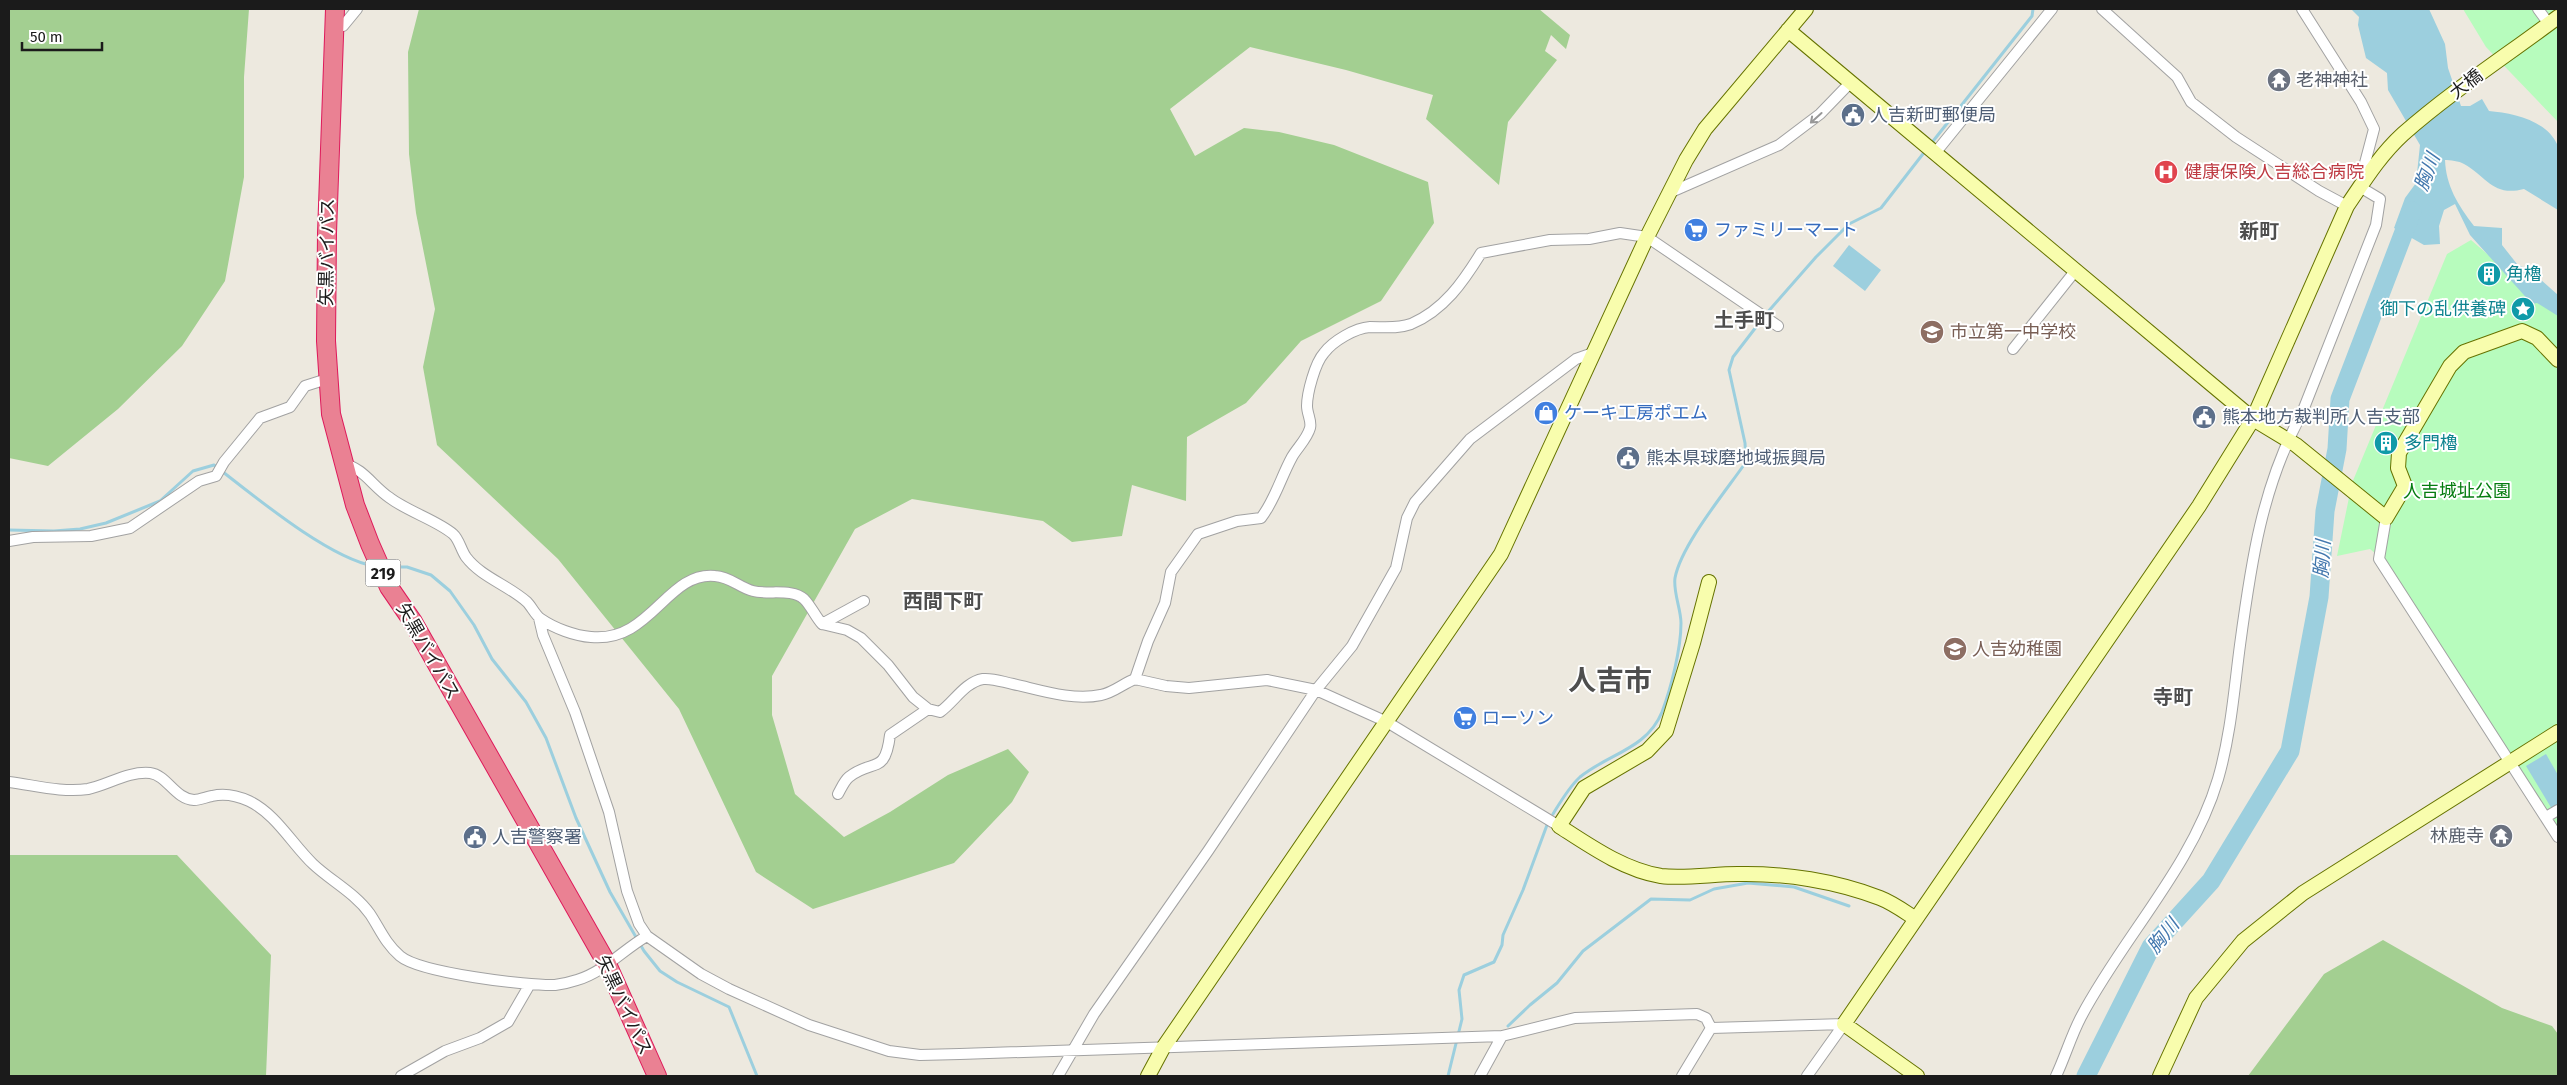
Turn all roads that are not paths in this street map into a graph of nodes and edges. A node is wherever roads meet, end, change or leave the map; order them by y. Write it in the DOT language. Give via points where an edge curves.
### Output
graph roads {
  1 [pos="335,9"];
  2 [pos="357,9"];
  3 [pos="1806,9"];
  4 [pos="2102,9"];
  5 [pos="2302,9"];
  6 [pos="2538,9"];
  7 [pos="2048,10"];
  8 [pos="2554,21"];
  9 [pos="343,26"];
  10 [pos="1788,30"];
  11 [pos="1850,83"];
  12 [pos="1936,152"];
  13 [pos="2363,181"];
  14 [pos="1669,193"];
  15 [pos="2347,206"];
  16 [pos="1647,237"];
  17 [pos="2076,270"];
  18 [pos="1778,326"];
  19 [pos="2013,349"];
  20 [pos="1593,353"];
  21 [pos="2558,360"];
  22 [pos="327,379"];
  23 [pos="2253,418"];
  24 [pos="2292,442"];
  25 [pos="342,462"];
  26 [pos="2386,518"];
  27 [pos="9,542"];
  28 [pos="1709,582"];
  29 [pos="864,602"];
  30 [pos="539,618"];
  31 [pos="822,624"];
  32 [pos="1136,679"];
  33 [pos="1316,690"];
  34 [pos="928,709"];
  35 [pos="1387,722"];
  36 [pos="2558,732"];
  37 [pos="2509,763"];
  38 [pos="9,782"];
  39 [pos="838,794"];
  40 [pos="2552,813"];
  41 [pos="1559,826"];
  42 [pos="2558,837"];
  43 [pos="1916,919"];
  44 [pos="647,936"];
  45 [pos="607,964"];
  46 [pos="530,984"];
  47 [pos="1844,1024"];
  48 [pos="1711,1028"];
  49 [pos="1502,1036"];
  50 [pos="1163,1048"];
  51 [pos="1074,1051"];
  52 [pos="401,1076"];
  53 [pos="657,1076"];
  54 [pos="1058,1076"];
  55 [pos="1148,1076"];
  56 [pos="1480,1076"];
  57 [pos="1682,1076"];
  58 [pos="1807,1076"];
  59 [pos="1917,1076"];
  60 [pos="2056,1076"];
  61 [pos="2160,1076"];
  1 -- 22 [label="highway, 矢黒バイパス / 219" via="327,233"];
  2 -- 9 [label="street"];
  3 -- 10 [label="street"];
  4 -- 15 [label="street" via="2177,77 2191,102 2236,138"];
  5 -- 13 [label="street" via="2361,102 2374,129"];
  6 -- 8 [label="street"];
  7 -- 12 [label="street"];
  8 -- 13 [label="street, 大橋" via="2478,74 2402,135"];
  10 -- 11 [label="street"];
  10 -- 14 [label="street" via="1705,130"];
  11 -- 12 [label="street"];
  11 -- 14 [label="street, one-way" via="1820,114 1779,146"];
  12 -- 17 [label="street"];
  13 -- 15 [label="street, 大橋"];
  13 -- 24 [label="street" via="2380,199 2376,225"];
  14 -- 16 [label="street"];
  15 -- 23 [label="street, 大橋"];
  16 -- 18 [label="street"];
  16 -- 20 [label="street"];
  16 -- 32 [label="street" via="1620,233 1589,239 1550,240 1481,253 1465,279 1440,308 1410,324 1394,328 1367,328 1335,342 1323,354 1307,392 1308,433 1292,456 1269,507 1261,518 1198,534 1171,572 1165,603"];
  17 -- 19 [label="street"];
  17 -- 23 [label="street"];
  20 -- 33 [label="street" via="1576,359 1470,440 1415,502 1407,518 1396,568 1388,586 1352,646"];
  20 -- 35 [label="street" via="1502,554"];
  21 -- 26 [label="street" via="2537,338 2522,331 2464,352 2450,366 2399,452 2398,468 2405,486"];
  22 -- 25 [label="highway, 矢黒バイパス / 219"];
  22 -- 27 [label="street" via="305,386 290,406 260,418 216,476 200,481 130,528 91,536 33,537"];
  23 -- 24 [label="street"];
  23 -- 43 [label="street, 大橋" via="2199,506"];
  24 -- 26 [label="street"];
  24 -- 60 [label="street" via="2268,491 2260,518 2235,697 2218,780 2176,867 2080,1018"];
  25 -- 30 [label="street" via="356,466 390,499 453,534 466,558 527,602"];
  25 -- 45 [label="highway, 矢黒バイパス / 219" via="361,521 389,587 413,622"];
  26 -- 37 [label="street" via="2379,559"];
  28 -- 41 [label="street" via="1666,731 1647,751 1584,788"];
  29 -- 31 [label="street"];
  30 -- 31 [label="street" via="562,630 591,637 615,636 639,625 673,590 693,580 714,575 734,580 752,591 795,594 805,600"];
  30 -- 44 [label="street" via="609,812 627,891"];
  31 -- 34 [label="street" via="847,630 861,638 888,665 913,698"];
  32 -- 33 [label="street" via="1188,688 1267,680"];
  32 -- 34 [label="street" via="1109,693 1084,696 1050,693 994,679 981,679 958,693 940,712"];
  33 -- 35 [label="street"];
  33 -- 51 [label="street" via="1094,1014"];
  34 -- 39 [label="street" via="890,735 888,755 848,778"];
  35 -- 41 [label="street"];
  35 -- 50 [label="street"];
  36 -- 37 [label="street"];
  37 -- 40 [label="street"];
  37 -- 61 [label="street" via="2303,893 2243,942 2196,998"];
  38 -- 46 [label="street" via="88,789 108,781 150,773 193,800 232,795 249,801 266,812 315,866 365,908 378,930 402,958 448,973"];
  40 -- 42 [label="street"];
  41 -- 43 [label="street" via="1594,848 1644,871 1663,876 1757,874 1792,877 1882,899"];
  43 -- 47 [label="street, 大橋"];
  44 -- 45 [label="street"];
  44 -- 51 [label="street" via="701,974 729,989 809,1025 889,1051 930,1054"];
  45 -- 46 [label="street" via="578,980 557,985"];
  45 -- 53 [label="highway, 矢黒バイパス / 219"];
  46 -- 52 [label="street" via="508,1022"];
  47 -- 48 [label="street"];
  47 -- 58 [label="street"];
  47 -- 59 [label="street"];
  48 -- 49 [label="street" via="1706,1018 1697,1014 1575,1018"];
  48 -- 57 [label="street"];
  49 -- 50 [label="street"];
  49 -- 56 [label="street"];
  50 -- 51 [label="street"];
  50 -- 55 [label="street"];
  51 -- 54 [label="street"];
}
